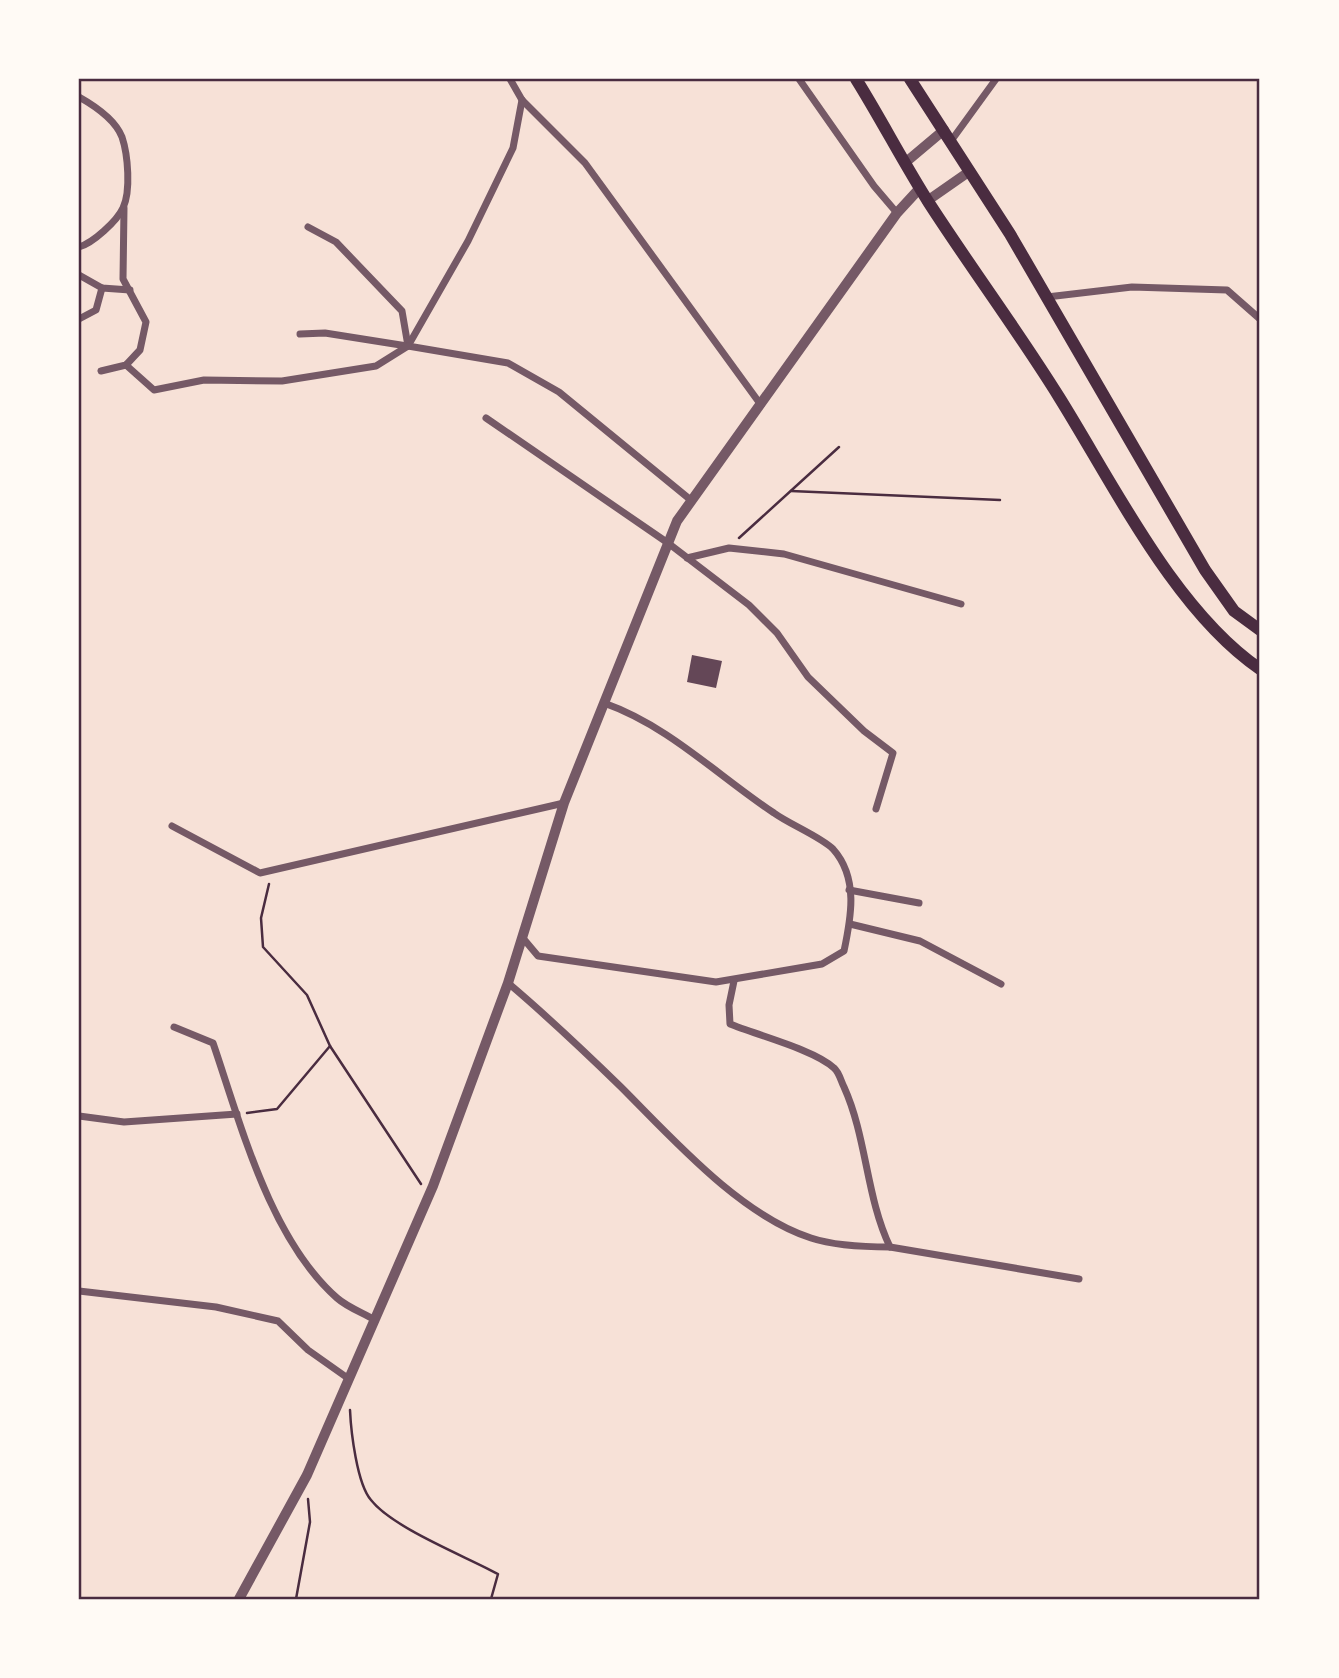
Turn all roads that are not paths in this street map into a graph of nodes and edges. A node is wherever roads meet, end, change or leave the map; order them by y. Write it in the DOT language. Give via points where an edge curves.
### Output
graph roads {
  1 [pos="510,79"];
  2 [pos="799,79"];
  3 [pos="856,79"];
  4 [pos="909,79"];
  5 [pos="996,79"];
  6 [pos="79,97"];
  7 [pos="522,100"];
  8 [pos="948,136"];
  9 [pos="906,162"];
  10 [pos="970,171"];
  11 [pos="920,188"];
  12 [pos="927,201"];
  13 [pos="124,208"];
  14 [pos="897,213"];
  15 [pos="309,227"];
  16 [pos="79,247"];
  17 [pos="79,275"];
  18 [pos="102,288"];
  19 [pos="130,290"];
  20 [pos="1047,297"];
  21 [pos="79,318"];
  22 [pos="1260,319"];
  23 [pos="300,334"];
  24 [pos="408,346"];
  25 [pos="126,365"];
  26 [pos="102,371"];
  27 [pos="761,405"];
  28 [pos="486,418"];
  29 [pos="692,500"];
  30 [pos="668,543"];
  31 [pos="687,558"];
  32 [pos="961,604"];
  33 [pos="1260,630"];
  34 [pos="1260,669"];
  35 [pos="604,703"];
  36 [pos="564,803"];
  37 [pos="876,809"];
  38 [pos="172,826"];
  39 [pos="849,890"];
  40 [pos="919,902"];
  41 [pos="850,924"];
  42 [pos="522,937"];
  43 [pos="734,981"];
  44 [pos="508,983"];
  45 [pos="1001,984"];
  46 [pos="174,1027"];
  47 [pos="237,1114"];
  48 [pos="79,1116"];
  49 [pos="890,1247"];
  50 [pos="1079,1279"];
  51 [pos="79,1291"];
  52 [pos="374,1320"];
  53 [pos="349,1379"];
  54 [pos="239,1599"];
  1 -- 7 [label="street"];
  2 -- 14 [label="street"];
  3 -- 9 [label="main road"];
  4 -- 8 [label="main road"];
  5 -- 8 [label="street"];
  6 -- 13 [label="street" via="99,108 122,137 128,179"];
  7 -- 24 [label="street" via="513,148 468,241"];
  7 -- 27 [label="street" via="585,163"];
  8 -- 9 [label="street"];
  8 -- 10 [label="main road"];
  9 -- 11 [label="main road"];
  10 -- 12 [label="street"];
  10 -- 20 [label="main road"];
  11 -- 12 [label="main road"];
  11 -- 14 [label="street"];
  12 -- 34 [label="main road" via="1058,394 1157,555 1211,628"];
  13 -- 16 [label="street"];
  13 -- 19 [label="street" via="123,279"];
  14 -- 27 [label="street"];
  15 -- 24 [label="street" via="336,242 402,311"];
  17 -- 18 [label="street"];
  18 -- 19 [label="street"];
  18 -- 21 [label="street" via="96,310"];
  19 -- 25 [label="street" via="146,322 140,350"];
  20 -- 22 [label="street" via="1132,287 1227,290"];
  20 -- 33 [label="main road" via="1205,570 1234,611"];
  23 -- 24 [label="street" via="325,333"];
  24 -- 25 [label="street" via="376,366 282,380 205,380 154,390"];
  24 -- 29 [label="street" via="508,363 559,392"];
  25 -- 26 [label="street"];
  27 -- 29 [label="street"];
  28 -- 30 [label="street"];
  29 -- 30 [label="street"];
  30 -- 31 [label="street"];
  30 -- 35 [label="street"];
  31 -- 32 [label="street" via="729,548 784,554"];
  31 -- 37 [label="street" via="749,605 777,633 808,677 893,753"];
  35 -- 36 [label="street"];
  35 -- 39 [label="street" via="636,714 832,849 848,877"];
  36 -- 38 [label="street" via="260,873"];
  36 -- 42 [label="street"];
  39 -- 40 [label="street"];
  39 -- 41 [label="street"];
  41 -- 43 [label="street" via="844,951 822,964"];
  41 -- 45 [label="street" via="920,941"];
  42 -- 43 [label="street" via="538,956"];
  42 -- 44 [label="street"];
  43 -- 49 [label="street" via="730,1024 835,1068 850,1101 880,1226"];
  44 -- 49 [label="street" via="710,1171 767,1216 811,1238"];
  44 -- 52 [label="street" via="429,1196"];
  46 -- 47 [label="street" via="212,1043"];
  47 -- 48 [label="street" via="124,1122"];
  47 -- 52 [label="street" via="264,1187 300,1254 338,1299"];
  49 -- 50 [label="street"];
  51 -- 53 [label="street" via="216,1307 278,1321"];
  52 -- 53 [label="street"];
  53 -- 54 [label="street" via="307,1475"];
}
